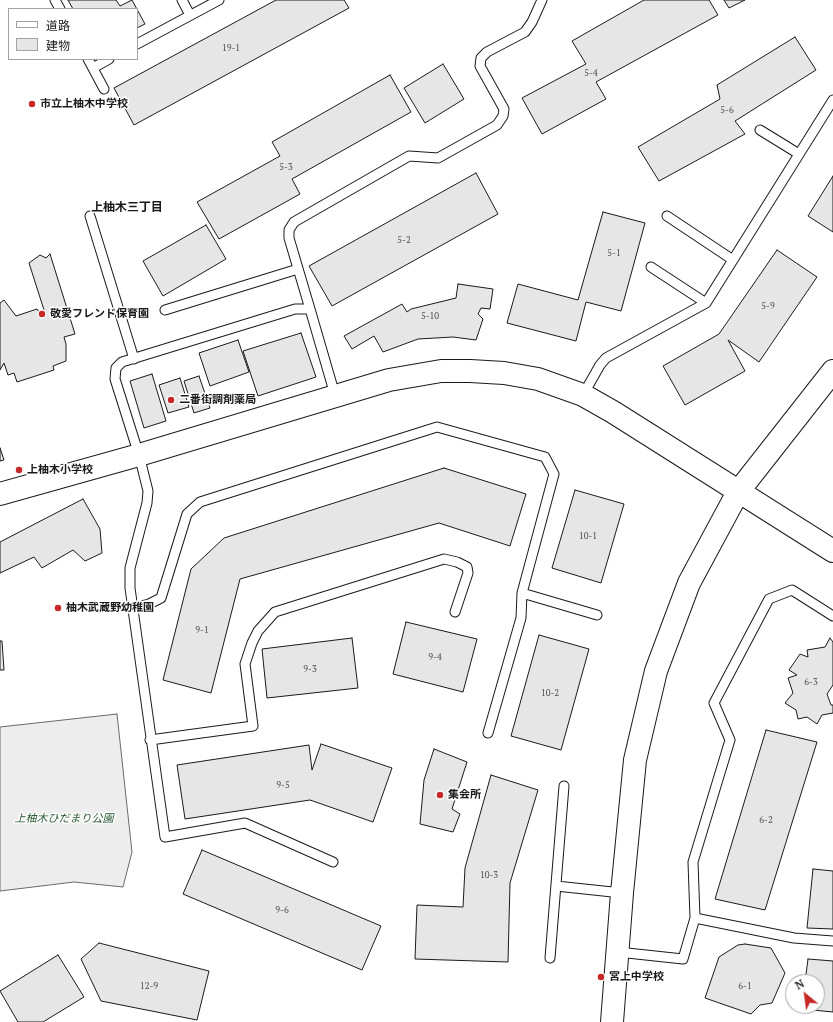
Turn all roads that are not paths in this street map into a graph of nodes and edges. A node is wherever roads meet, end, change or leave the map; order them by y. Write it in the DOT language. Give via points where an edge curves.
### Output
graph roads {
  1 [pos="182,0"];
  2 [pos="218,0"];
  3 [pos="542,0"];
  4 [pos="190,15"];
  5 [pos="138,43"];
  6 [pos="89,60"];
  7 [pos="107,60"];
  8 [pos="93,68"];
  9 [pos="104,90"];
  10 [pos="833,100"];
  11 [pos="760,130"];
  12 [pos="799,154"];
  13 [pos="90,216"];
  14 [pos="667,216"];
  15 [pos="733,260"];
  16 [pos="652,267"];
  17 [pos="298,269"];
  18 [pos="706,303"];
  19 [pos="310,309"];
  20 [pos="165,310"];
  21 [pos="134,359"];
  22 [pos="833,371"];
  23 [pos="335,395"];
  24 [pos="583,395"];
  25 [pos="139,456"];
  26 [pos="738,492"];
  27 [pos="0,494"];
  28 [pos="833,551"];
  29 [pos="522,593"];
  30 [pos="134,608"];
  31 [pos="456,612"];
  32 [pos="597,615"];
  33 [pos="833,616"];
  34 [pos="488,733"];
  35 [pos="150,740"];
  36 [pos="564,786"];
  37 [pos="333,862"];
  38 [pos="556,886"];
  39 [pos="622,893"];
  40 [pos="695,918"];
  41 [pos="833,941"];
  42 [pos="618,952"];
  43 [pos="550,958"];
  44 [pos="613,1013"];
  1 -- 4 [label="lane"];
  2 -- 4 [label="lane"];
  3 -- 17 [label="lane" via="532,22 524,32 487,52 481,58 480,66 504,109 500,122 438,158 409,156 294,222 289,230 289,238"];
  4 -- 5 [label="lane"];
  6 -- 8 [label="lane"];
  7 -- 8 [label="lane"];
  8 -- 9 [label="lane"];
  10 -- 12 [label="lane"];
  11 -- 12 [label="lane"];
  12 -- 15 [label="lane"];
  13 -- 21 [label="lane"];
  14 -- 15 [label="lane"];
  15 -- 18 [label="lane"];
  16 -- 18 [label="lane"];
  17 -- 19 [label="lane"];
  17 -- 20 [label="lane"];
  18 -- 24 [label="lane" via="606,358"];
  19 -- 21 [label="lane" via="295,310"];
  19 -- 23 [label="lane"];
  21 -- 25 [label="lane" via="122,362 116,368 114,379"];
  22 -- 26 [label="street"];
  23 -- 24 [label="street" via="410,375 441,371 504,374 538,380"];
  23 -- 25 [label="street"];
  24 -- 26 [label="street"];
  25 -- 27 [label="street"];
  25 -- 30 [label="lane" via="148,491 148,502 130,568"];
  26 -- 28 [label="street"];
  26 -- 39 [label="street" via="689,582 656,670 635,760"];
  29 -- 30 [label="lane" via="554,474 545,457 437,427 200,502 187,514 161,598"];
  29 -- 32 [label="lane"];
  29 -- 34 [label="lane" via="521,618"];
  30 -- 35 [label="lane"];
  31 -- 35 [label="lane" via="468,573 467,567 444,559 275,612 258,631 245,664 253,726"];
  33 -- 40 [label="lane" via="792,590 769,600 714,703 730,740 693,862"];
  35 -- 37 [label="lane" via="164,836 245,823"];
  36 -- 38 [label="lane"];
  38 -- 39 [label="lane"];
  38 -- 43 [label="lane"];
  39 -- 42 [label="street"];
  40 -- 41 [label="lane" via="794,938"];
  40 -- 42 [label="lane" via="683,959"];
  42 -- 44 [label="street"];
}
